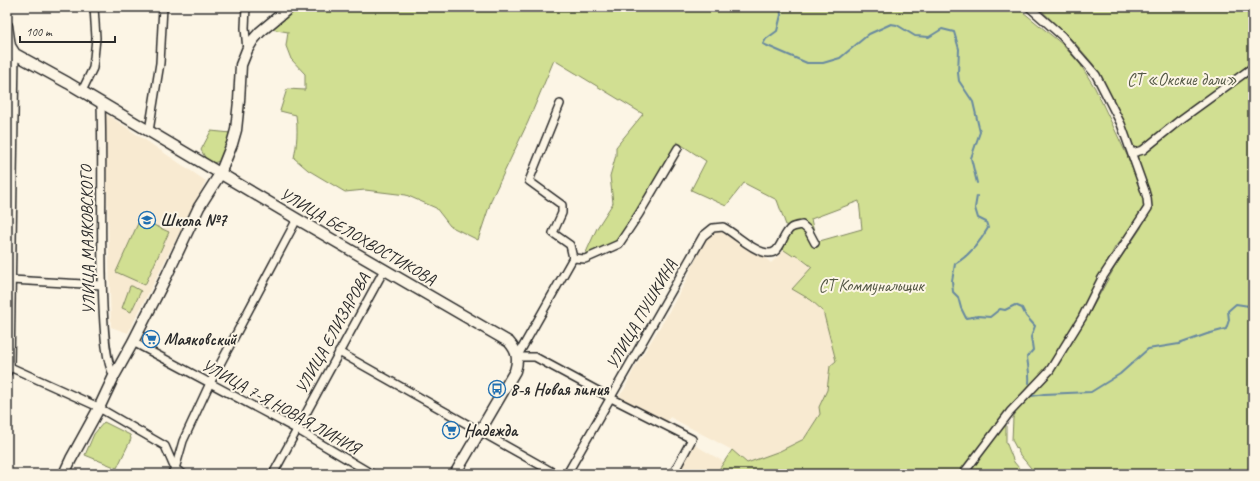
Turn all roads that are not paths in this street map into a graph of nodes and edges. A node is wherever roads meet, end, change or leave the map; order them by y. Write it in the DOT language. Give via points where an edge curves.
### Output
graph roads {
  1 [pos="94,7"];
  2 [pos="163,7"];
  3 [pos="246,7"];
  4 [pos="290,7"];
  5 [pos="1029,7"];
  6 [pos="7,26"];
  7 [pos="247,50"];
  8 [pos="11,54"];
  9 [pos="1253,67"];
  10 [pos="82,91"];
  11 [pos="101,103"];
  12 [pos="560,104"];
  13 [pos="149,130"];
  14 [pos="678,148"];
  15 [pos="1132,153"];
  16 [pos="220,174"];
  17 [pos="297,219"];
  18 [pos="815,243"];
  19 [pos="574,258"];
  20 [pos="384,270"];
  21 [pos="11,280"];
  22 [pos="102,285"];
  23 [pos="133,342"];
  24 [pos="339,352"];
  25 [pos="517,357"];
  26 [pos="8,370"];
  27 [pos="114,376"];
  28 [pos="210,384"];
  29 [pos="611,398"];
  30 [pos="99,408"];
  31 [pos="296,430"];
  32 [pos="480,431"];
  33 [pos="173,472"];
  34 [pos="64,474"];
  35 [pos="183,474"];
  36 [pos="272,474"];
  37 [pos="372,474"];
  38 [pos="455,474"];
  39 [pos="556,474"];
  40 [pos="567,474"];
  41 [pos="673,474"];
  42 [pos="963,474"];
  1 -- 10 [label="street" via="96,38 93,68"];
  2 -- 13 [label="street" via="160,63"];
  3 -- 7 [label="street"];
  4 -- 7 [label="main road" via="260,32"];
  5 -- 15 [label="street" via="1062,36 1096,74 1121,124"];
  6 -- 8 [label="main road"];
  7 -- 16 [label="main road" via="241,65 236,130"];
  8 -- 10 [label="main road, УЛИЦА БЕЛОХВОСТИКОВА"];
  8 -- 21 [label="street"];
  9 -- 15 [label="street" via="1143,150"];
  10 -- 11 [label="main road, УЛИЦА БЕЛОХВОСТИКОВА"];
  11 -- 13 [label="main road, УЛИЦА БЕЛОХВОСТИКОВА"];
  11 -- 22 [label="street, УЛИЦА МАЯКОВСКОГО"];
  12 -- 19 [label="street" via="529,181 562,205 562,213 553,232 570,245"];
  13 -- 16 [label="main road, УЛИЦА БЕЛОХВОСТИКОВА"];
  14 -- 19 [label="street" via="619,244 585,259"];
  15 -- 42 [label="street" via="1148,208 1102,278 1082,318 1050,370 1010,412"];
  16 -- 17 [label="main road, УЛИЦА БЕЛОХВОСТИКОВА"];
  16 -- 23 [label="main road" via="200,207"];
  17 -- 20 [label="main road, УЛИЦА БЕЛОХВОСТИКОВА"];
  17 -- 28 [label="street"];
  18 -- 29 [label="street, УЛИЦА ПУШКИНА" via="802,225 789,230 777,250 762,252 723,227 713,228 703,236"];
  19 -- 25 [label="street"];
  20 -- 24 [label="street, УЛИЦА ЕЛИЗАРОВА"];
  20 -- 25 [label="main road, УЛИЦА БЕЛОХВОСТИКОВА" via="508,342 515,348"];
  21 -- 22 [label="street"];
  21 -- 26 [label="street"];
  22 -- 27 [label="street, УЛИЦА МАЯКОВСКОГО" via="104,332 110,370"];
  23 -- 27 [label="main road"];
  23 -- 28 [label="street, УЛИЦА 7-Я НОВАЯ ЛИНИЯ"];
  24 -- 31 [label="street, УЛИЦА ЕЛИЗАРОВА"];
  24 -- 32 [label="street"];
  25 -- 29 [label="street" via="536,358"];
  25 -- 32 [label="main road" via="515,371"];
  26 -- 30 [label="street"];
  27 -- 30 [label="main road"];
  28 -- 31 [label="street, УЛИЦА 7-Я НОВАЯ ЛИНИЯ"];
  28 -- 33 [label="street" via="183,441"];
  29 -- 40 [label="street, УЛИЦА ПУШКИНА"];
  29 -- 41 [label="street" via="692,439"];
  30 -- 33 [label="street" via="165,446"];
  30 -- 34 [label="main road"];
  31 -- 36 [label="street, УЛИЦА ЕЛИЗАРОВА"];
  31 -- 37 [label="street, УЛИЦА 7-Я НОВАЯ ЛИНИЯ"];
  32 -- 38 [label="main road"];
  32 -- 39 [label="street"];
  33 -- 35 [label="street"];
}
